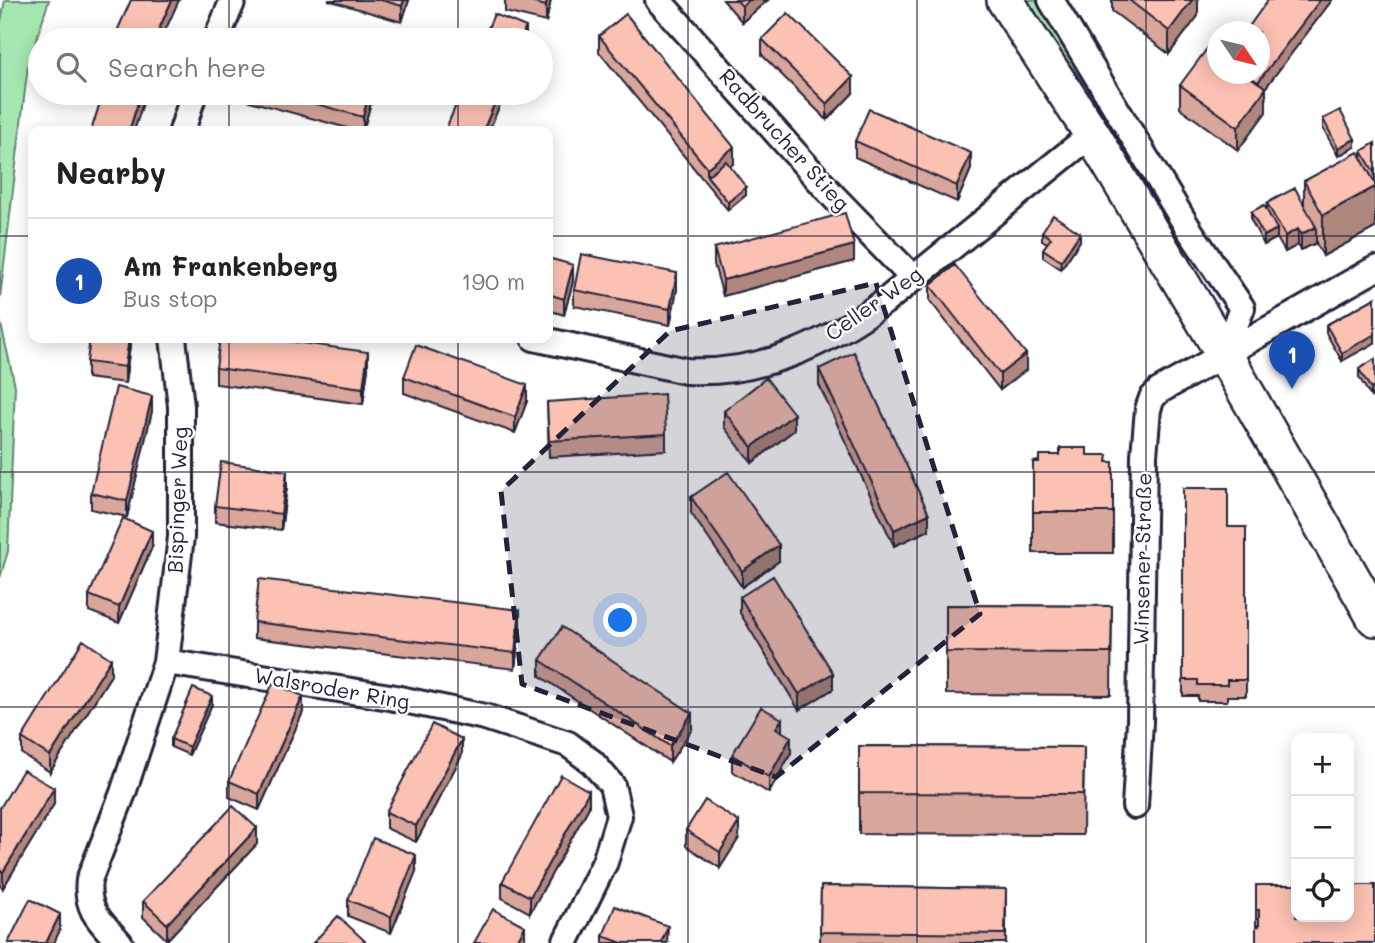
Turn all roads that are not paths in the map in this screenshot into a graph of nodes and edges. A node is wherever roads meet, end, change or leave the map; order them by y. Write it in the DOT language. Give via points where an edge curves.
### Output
graph roads {
  1 [pos="233,0"];
  2 [pos="658,0"];
  3 [pos="1005,0"];
  4 [pos="1051,0"];
  5 [pos="221,28"];
  6 [pos="190,105"];
  7 [pos="184,126"];
  8 [pos="1092,134"];
  9 [pos="1375,269"];
  10 [pos="913,278"];
  11 [pos="553,342"];
  12 [pos="174,343"];
  13 [pos="1224,354"];
  14 [pos="1375,618"];
  15 [pos="166,662"];
  16 [pos="1135,806"];
  17 [pos="120,943"];
  18 [pos="565,943"];
  1 -- 5 [label="street"];
  2 -- 10 [label="street, Radbrucher Stieg"];
  3 -- 8 [label="main road"];
  4 -- 13 [label="street" via="1242,308"];
  6 -- 7 [label="street"];
  8 -- 10 [label="street, Celler Weg"];
  8 -- 13 [label="main road"];
  9 -- 13 [label="street, Winsener Straße"];
  10 -- 11 [label="street, Celler Weg" via="831,337 741,369 686,370"];
  12 -- 15 [label="street, Bispinger Weg" via="181,406 181,537"];
  13 -- 14 [label="main road"];
  13 -- 16 [label="street, Winsener Straße" via="1159,391 1148,409"];
  15 -- 17 [label="street" via="89,880 90,905"];
  15 -- 18 [label="street, Walsroder Ring" via="390,697 485,717 568,744 612,785 619,816 605,862"];
}
